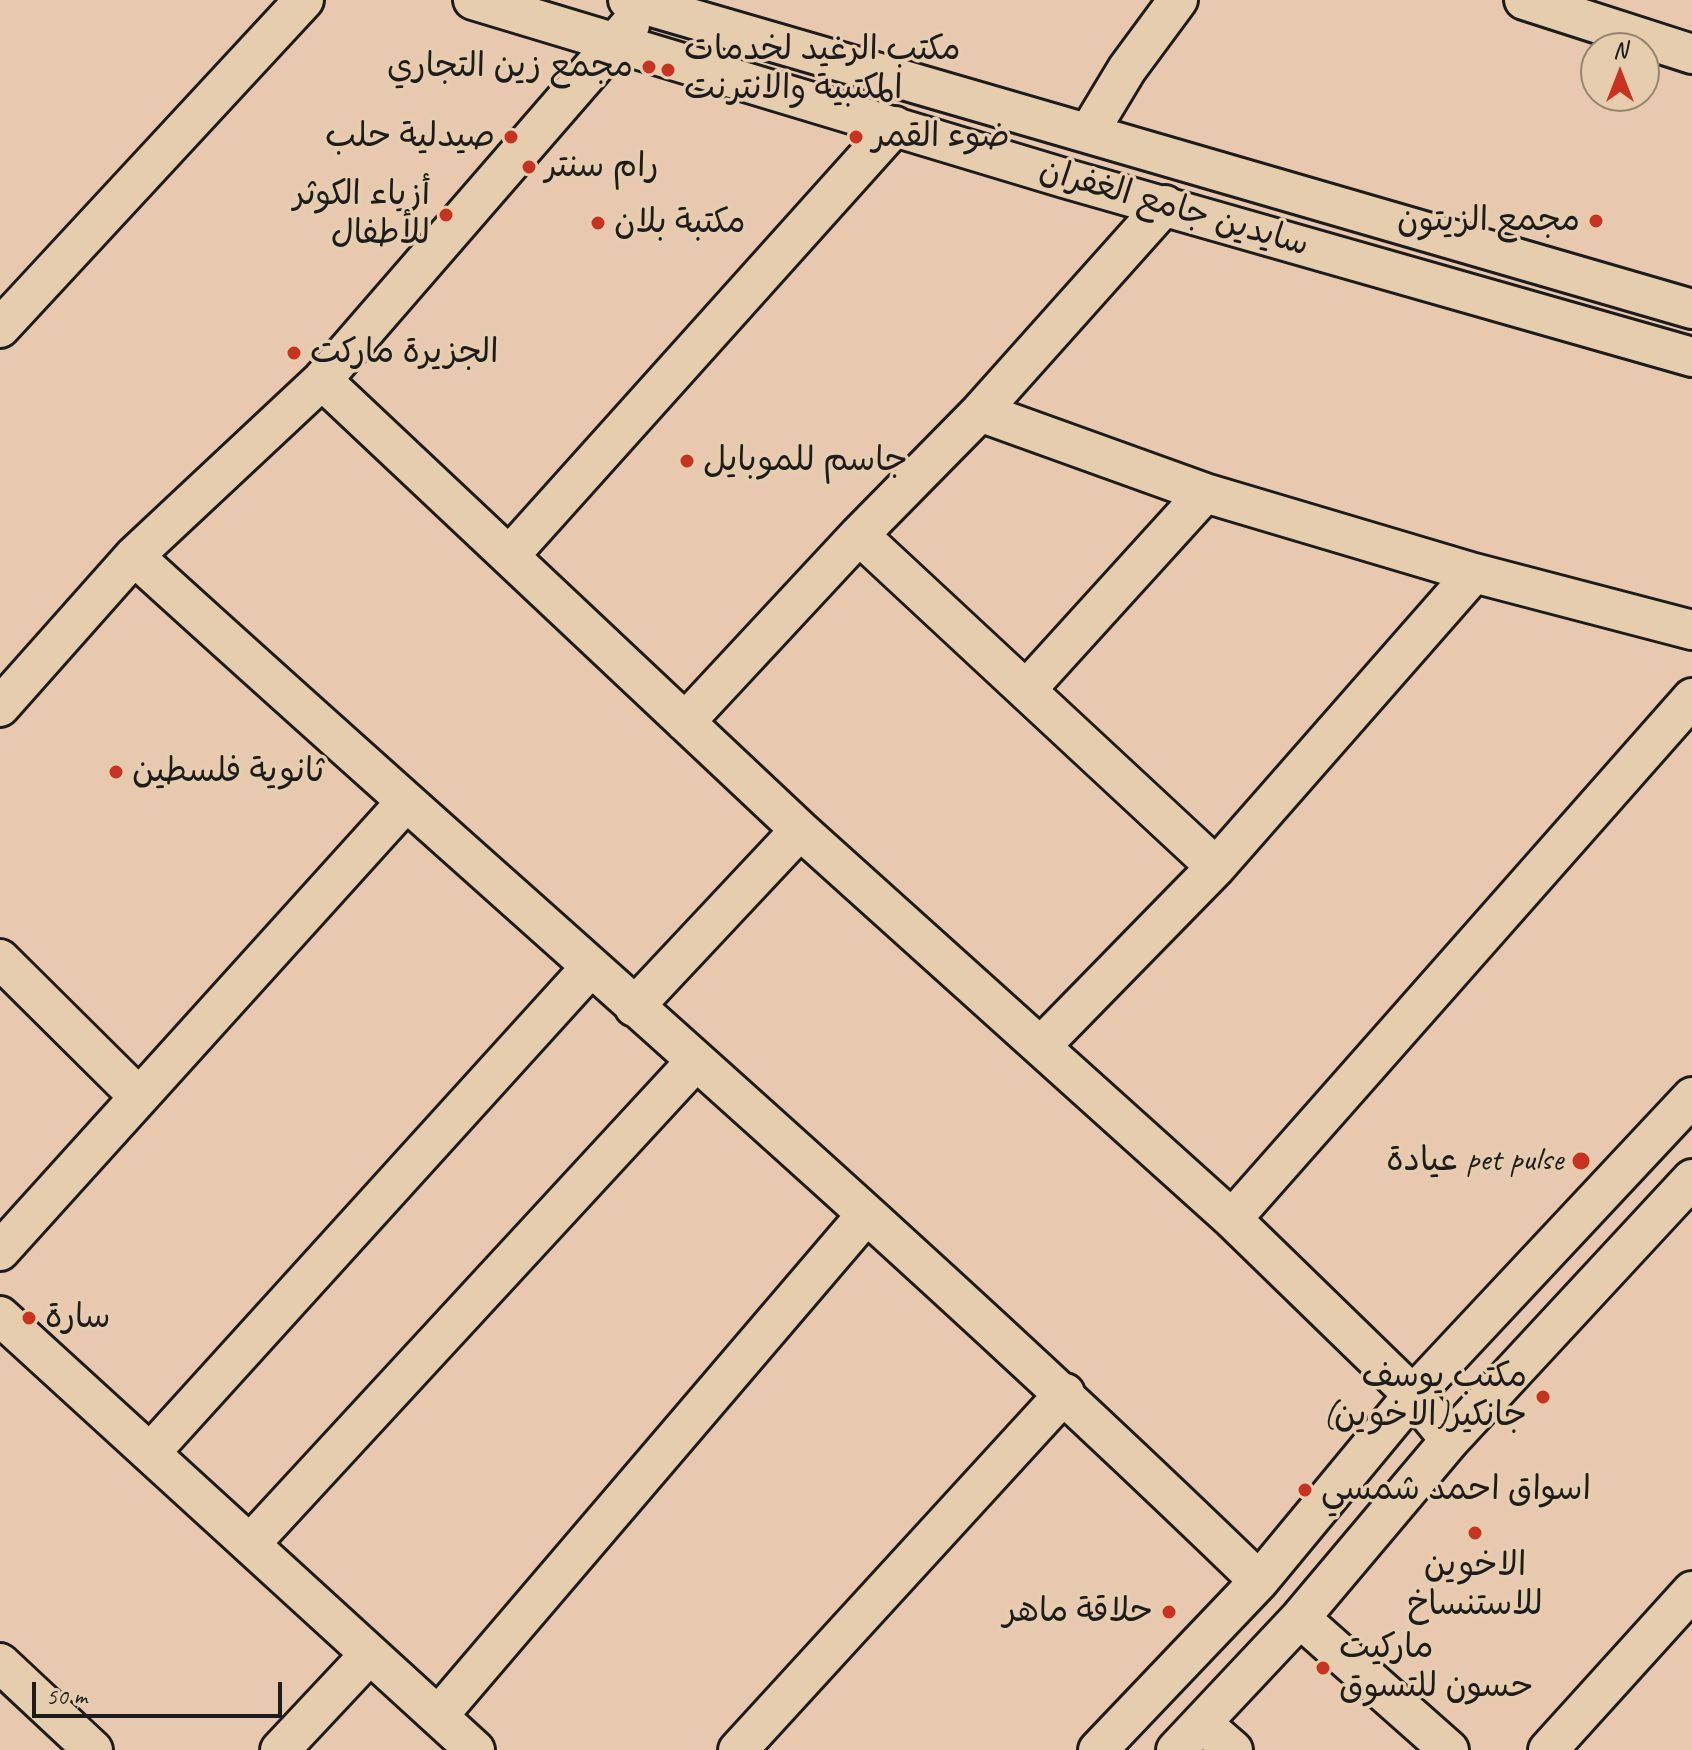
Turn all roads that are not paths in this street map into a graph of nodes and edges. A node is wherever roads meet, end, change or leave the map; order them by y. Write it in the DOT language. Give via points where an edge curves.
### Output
graph roads {
  1 [pos="304,0"];
  2 [pos="473,0"];
  3 [pos="1178,0"];
  4 [pos="1524,0"];
  5 [pos="637,2"];
  6 [pos="617,41"];
  7 [pos="1692,54"];
  8 [pos="895,126"];
  9 [pos="1089,132"];
  10 [pos="1165,205"];
  11 [pos="1692,309"];
  12 [pos="0,328"];
  13 [pos="1692,357"];
  14 [pos="322,380"];
  15 [pos="980,412"];
  16 [pos="1205,493"];
  17 [pos="859,535"];
  18 [pos="134,556"];
  19 [pos="509,556"];
  20 [pos="1474,573"];
  21 [pos="1692,630"];
  22 [pos="1026,690"];
  23 [pos="1692,698"];
  24 [pos="0,707"];
  25 [pos="685,722"];
  26 [pos="405,803"];
  27 [pos="800,830"];
  28 [pos="1216,867"];
  29 [pos="0,959"];
  30 [pos="590,968"];
  31 [pos="634,1007"];
  32 [pos="1041,1046"];
  33 [pos="695,1062"];
  34 [pos="139,1097"];
  35 [pos="1692,1097"];
  36 [pos="1692,1179"];
  37 [pos="866,1215"];
  38 [pos="1232,1219"];
  39 [pos="0,1251"];
  40 [pos="1549,1251"];
  41 [pos="1588,1291"];
  42 [pos="0,1316"];
  43 [pos="1065,1393"];
  44 [pos="1413,1395"];
  45 [pos="1450,1440"];
  46 [pos="150,1453"];
  47 [pos="250,1544"];
  48 [pos="1259,1581"];
  49 [pos="1692,1591"];
  50 [pos="1300,1618"];
  51 [pos="370,1654"];
  52 [pos="0,1663"];
  53 [pos="438,1716"];
  54 [pos="1202,1723"];
  55 [pos="93,1750"];
  56 [pos="280,1750"];
  57 [pos="475,1750"];
  58 [pos="738,1750"];
  59 [pos="1098,1750"];
  60 [pos="1176,1750"];
  61 [pos="1233,1750"];
  62 [pos="1449,1750"];
  63 [pos="1548,1750"];
  1 -- 12 [label="street"];
  2 -- 6 [label="street, سايدين جامع الغفران"];
  3 -- 9 [label="street"];
  4 -- 7 [label="street"];
  5 -- 6 [label="street"];
  5 -- 9 [label="street, سايدين جامع الغفران"];
  6 -- 8 [label="street, سايدين جامع الغفران"];
  6 -- 14 [label="street"];
  8 -- 10 [label="street, سايدين جامع الغفران"];
  8 -- 19 [label="street"];
  9 -- 11 [label="street, سايدين جامع الغفران"];
  10 -- 13 [label="street, سايدين جامع الغفران"];
  10 -- 15 [label="street"];
  14 -- 18 [label="street"];
  14 -- 19 [label="street"];
  15 -- 16 [label="street"];
  15 -- 17 [label="street"];
  16 -- 20 [label="street"];
  16 -- 22 [label="street"];
  17 -- 22 [label="street"];
  17 -- 25 [label="street"];
  18 -- 24 [label="street"];
  18 -- 26 [label="street"];
  19 -- 25 [label="street"];
  20 -- 21 [label="street"];
  20 -- 28 [label="street"];
  22 -- 28 [label="street"];
  23 -- 38 [label="street"];
  25 -- 27 [label="street"];
  26 -- 30 [label="street"];
  26 -- 34 [label="street"];
  27 -- 31 [label="street"];
  27 -- 32 [label="street"];
  28 -- 32 [label="street"];
  29 -- 34 [label="street"];
  30 -- 31 [label="street"];
  30 -- 46 [label="street"];
  31 -- 33 [label="street"];
  32 -- 38 [label="street"];
  33 -- 37 [label="street"];
  33 -- 47 [label="street"];
  34 -- 39 [label="street"];
  35 -- 40 [label="street"];
  36 -- 41 [label="street"];
  37 -- 43 [label="street"];
  37 -- 53 [label="street"];
  38 -- 44 [label="street"];
  40 -- 41 [label="street"];
  40 -- 44 [label="street"];
  41 -- 45 [label="street"];
  42 -- 46 [label="street"];
  43 -- 48 [label="street"];
  43 -- 58 [label="street"];
  44 -- 45 [label="street"];
  44 -- 48 [label="street"];
  45 -- 50 [label="street"];
  46 -- 47 [label="street"];
  47 -- 51 [label="street"];
  48 -- 59 [label="street"];
  49 -- 63 [label="street"];
  50 -- 54 [label="street"];
  50 -- 62 [label="street"];
  51 -- 53 [label="street"];
  51 -- 56 [label="street"];
  52 -- 55 [label="street"];
  53 -- 57 [label="street"];
  54 -- 60 [label="street"];
  54 -- 61 [label="street"];
}
